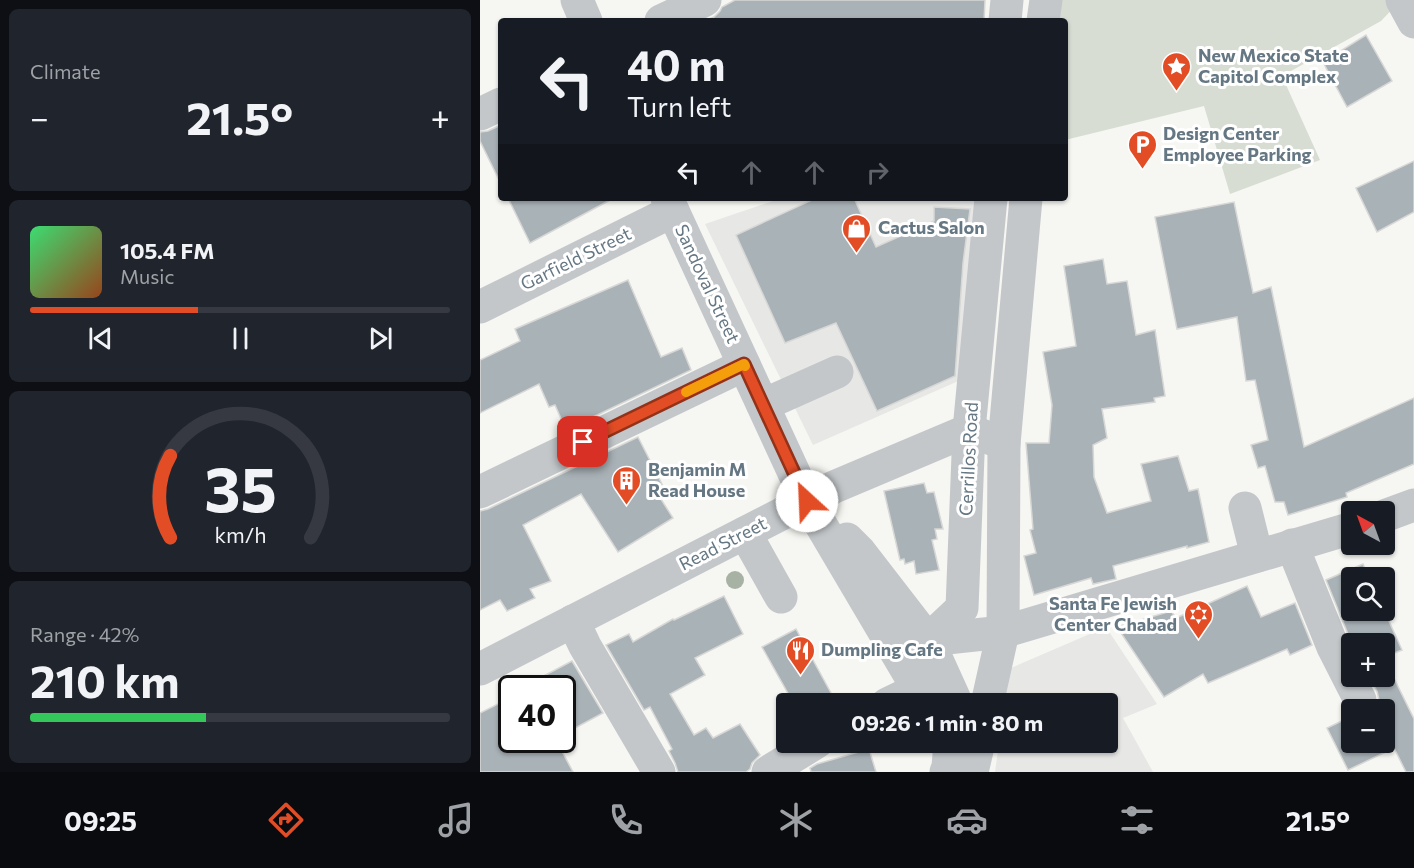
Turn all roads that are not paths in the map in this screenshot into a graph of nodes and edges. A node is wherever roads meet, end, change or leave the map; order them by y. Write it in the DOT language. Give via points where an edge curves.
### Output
graph roads {
  1 [pos="577,0"];
  2 [pos="705,0"];
  3 [pos="1007,0"];
  4 [pos="1046,0"];
  5 [pos="1402,0"];
  6 [pos="585,18"];
  7 [pos="667,18"];
  8 [pos="1005,18"];
  9 [pos="1043,18"];
  10 [pos="1414,22"];
  11 [pos="498,105"];
  12 [pos="480,114"];
  13 [pos="991,201"];
  14 [pos="1026,201"];
  15 [pos="670,205"];
  16 [pos="480,307"];
  17 [pos="744,364"];
  18 [pos="837,372"];
  19 [pos="763,405"];
  20 [pos="969,430"];
  21 [pos="1004,444"];
  22 [pos="480,492"];
  23 [pos="807,501"];
  24 [pos="1414,505"];
  25 [pos="1245,508"];
  26 [pos="1395,512"];
  27 [pos="1341,531"];
  28 [pos="745,533"];
  29 [pos="1292,546"];
  30 [pos="1257,556"];
  31 [pos="781,597"];
  32 [pos="573,621"];
  33 [pos="1004,632"];
  34 [pos="928,640"];
  35 [pos="480,669"];
  36 [pos="924,693"];
  37 [pos="928,693"];
  38 [pos="952,693"];
  39 [pos="990,693"];
  40 [pos="1359,699"];
  41 [pos="799,753"];
  42 [pos="929,753"];
  43 [pos="950,753"];
  44 [pos="967,753"];
  45 [pos="976,753"];
  46 [pos="659,772"];
  47 [pos="768,772"];
  48 [pos="930,772"];
  49 [pos="946,772"];
  50 [pos="971,772"];
  1 -- 6 [label="street"];
  2 -- 7 [label="street"];
  3 -- 8 [label="street"];
  4 -- 9 [label="street"];
  5 -- 10 [label="street"];
  11 -- 12 [label="street"];
  13 -- 20 [label="street, Cerrillos Road"];
  14 -- 21 [label="street, Cerrillos Road"];
  15 -- 16 [label="street, Garfield Street"];
  15 -- 17 [label="street, Sandoval Street"];
  17 -- 19 [label="street, Sandoval Street"];
  17 -- 22 [label="street"];
  18 -- 19 [label="street"];
  19 -- 23 [label="street, Sandoval Street"];
  20 -- 21 [label="street"];
  20 -- 23 [label="street, Read Street"];
  20 -- 34 [label="street, Cerrillos Road" via="963,608"];
  21 -- 33 [label="street, Cerrillos Road"];
  23 -- 28 [label="street, Read Street"];
  23 -- 34 [label="street, Sandoval Street" via="860,552"];
  23 -- 36 [label="street, Sandoval Street"];
  24 -- 26 [label="street"];
  25 -- 30 [label="street"];
  27 -- 29 [label="street"];
  28 -- 31 [label="street"];
  28 -- 32 [label="street, Read Street"];
  29 -- 30 [label="street"];
  29 -- 40 [label="street" via="1333,647"];
  30 -- 33 [label="street"];
  32 -- 35 [label="street, Read Street"];
  32 -- 46 [label="street"];
  33 -- 34 [label="street"];
  33 -- 39 [label="street, Cerrillos Road"];
  34 -- 37 [label="street"];
  34 -- 38 [label="street, Sandoval Street"];
  41 -- 47 [label="street"];
  42 -- 48 [label="street"];
  43 -- 49 [label="street"];
  44 -- 50 [label="street"];
  45 -- 50 [label="street"];
}
